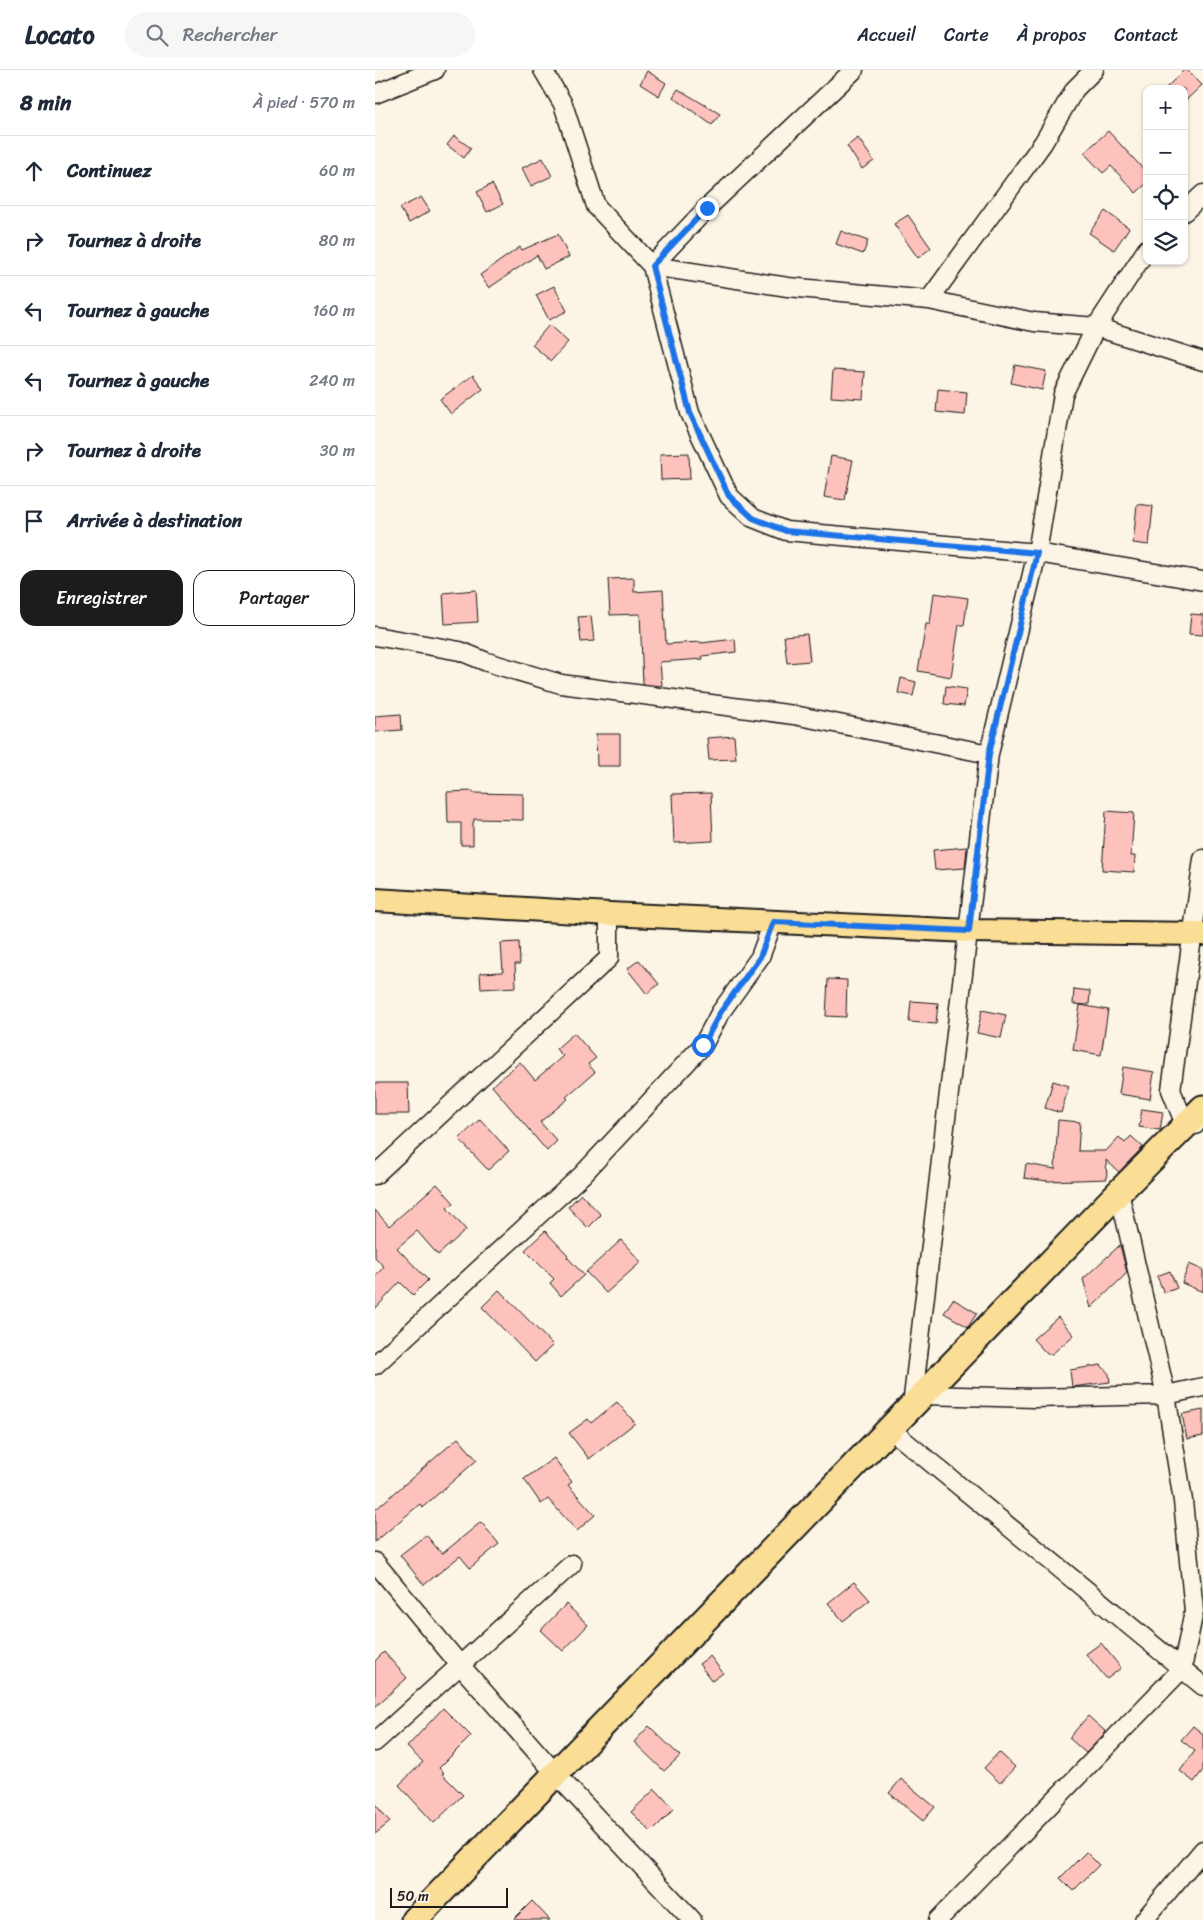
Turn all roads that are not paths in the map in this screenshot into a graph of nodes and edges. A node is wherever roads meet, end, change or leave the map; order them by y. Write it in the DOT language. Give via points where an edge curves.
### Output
graph roads {
  1 [pos="435,70"];
  2 [pos="543,70"];
  3 [pos="1094,70"];
  4 [pos="849,71"];
  5 [pos="375,94"];
  6 [pos="1203,194"];
  7 [pos="1188,208"];
  8 [pos="1143,255"];
  9 [pos="652,266"];
  10 [pos="929,300"];
  11 [pos="1096,327"];
  12 [pos="1203,361"];
  13 [pos="1037,553"];
  14 [pos="1203,581"];
  15 [pos="375,636"];
  16 [pos="989,754"];
  17 [pos="1203,859"];
  18 [pos="375,900"];
  19 [pos="609,914"];
  20 [pos="773,922"];
  21 [pos="969,931"];
  22 [pos="1197,935"];
  23 [pos="1203,1108"];
  24 [pos="1194,1125"];
  25 [pos="375,1175"];
  26 [pos="1119,1192"];
  27 [pos="375,1365"];
  28 [pos="1203,1387"];
  29 [pos="1165,1395"];
  30 [pos="917,1401"];
  31 [pos="891,1429"];
  32 [pos="572,1564"];
  33 [pos="376,1566"];
  34 [pos="460,1665"];
  35 [pos="1182,1669"];
  36 [pos="1203,1686"];
  37 [pos="375,1742"];
  38 [pos="555,1773"];
  39 [pos="1203,1850"];
  40 [pos="424,1917"];
  41 [pos="692,1920"];
  42 [pos="937,1920"];
  43 [pos="1144,1920"];
  1 -- 5 [label="street"];
  2 -- 9 [label="street" via="563,104 595,206"];
  3 -- 10 [label="street" via="1075,89 1043,143"];
  4 -- 9 [label="street" via="707,208"];
  6 -- 7 [label="street"];
  8 -- 11 [label="street"];
  9 -- 10 [label="street" via="788,287"];
  9 -- 13 [label="street" via="690,413 729,496 753,518 786,531"];
  10 -- 11 [label="street" via="1034,322"];
  11 -- 12 [label="street"];
  11 -- 13 [label="street" via="1063,394"];
  13 -- 14 [label="street"];
  13 -- 16 [label="street"];
  15 -- 16 [label="street" via="460,652 561,684 794,715"];
  16 -- 21 [label="street"];
  17 -- 22 [label="street"];
  18 -- 19 [label="main road"];
  19 -- 20 [label="main road"];
  19 -- 25 [label="street" via="609,958"];
  20 -- 21 [label="main road"];
  20 -- 27 [label="street" via="760,957 720,1013 703,1045 581,1175"];
  21 -- 22 [label="main road"];
  21 -- 30 [label="street"];
  22 -- 24 [label="street" via="1171,1090"];
  23 -- 24 [label="highway"];
  24 -- 26 [label="highway"];
  26 -- 29 [label="street"];
  26 -- 30 [label="highway"];
  28 -- 29 [label="street"];
  29 -- 30 [label="street"];
  29 -- 35 [label="street" via="1183,1501 1194,1611"];
  30 -- 31 [label="highway"];
  31 -- 35 [label="street"];
  31 -- 38 [label="highway"];
  32 -- 34 [label="street"];
  33 -- 34 [label="street"];
  34 -- 37 [label="street"];
  34 -- 38 [label="street"];
  35 -- 36 [label="street"];
  35 -- 42 [label="street"];
  38 -- 40 [label="highway"];
  38 -- 41 [label="street"];
  39 -- 43 [label="street"];
}
